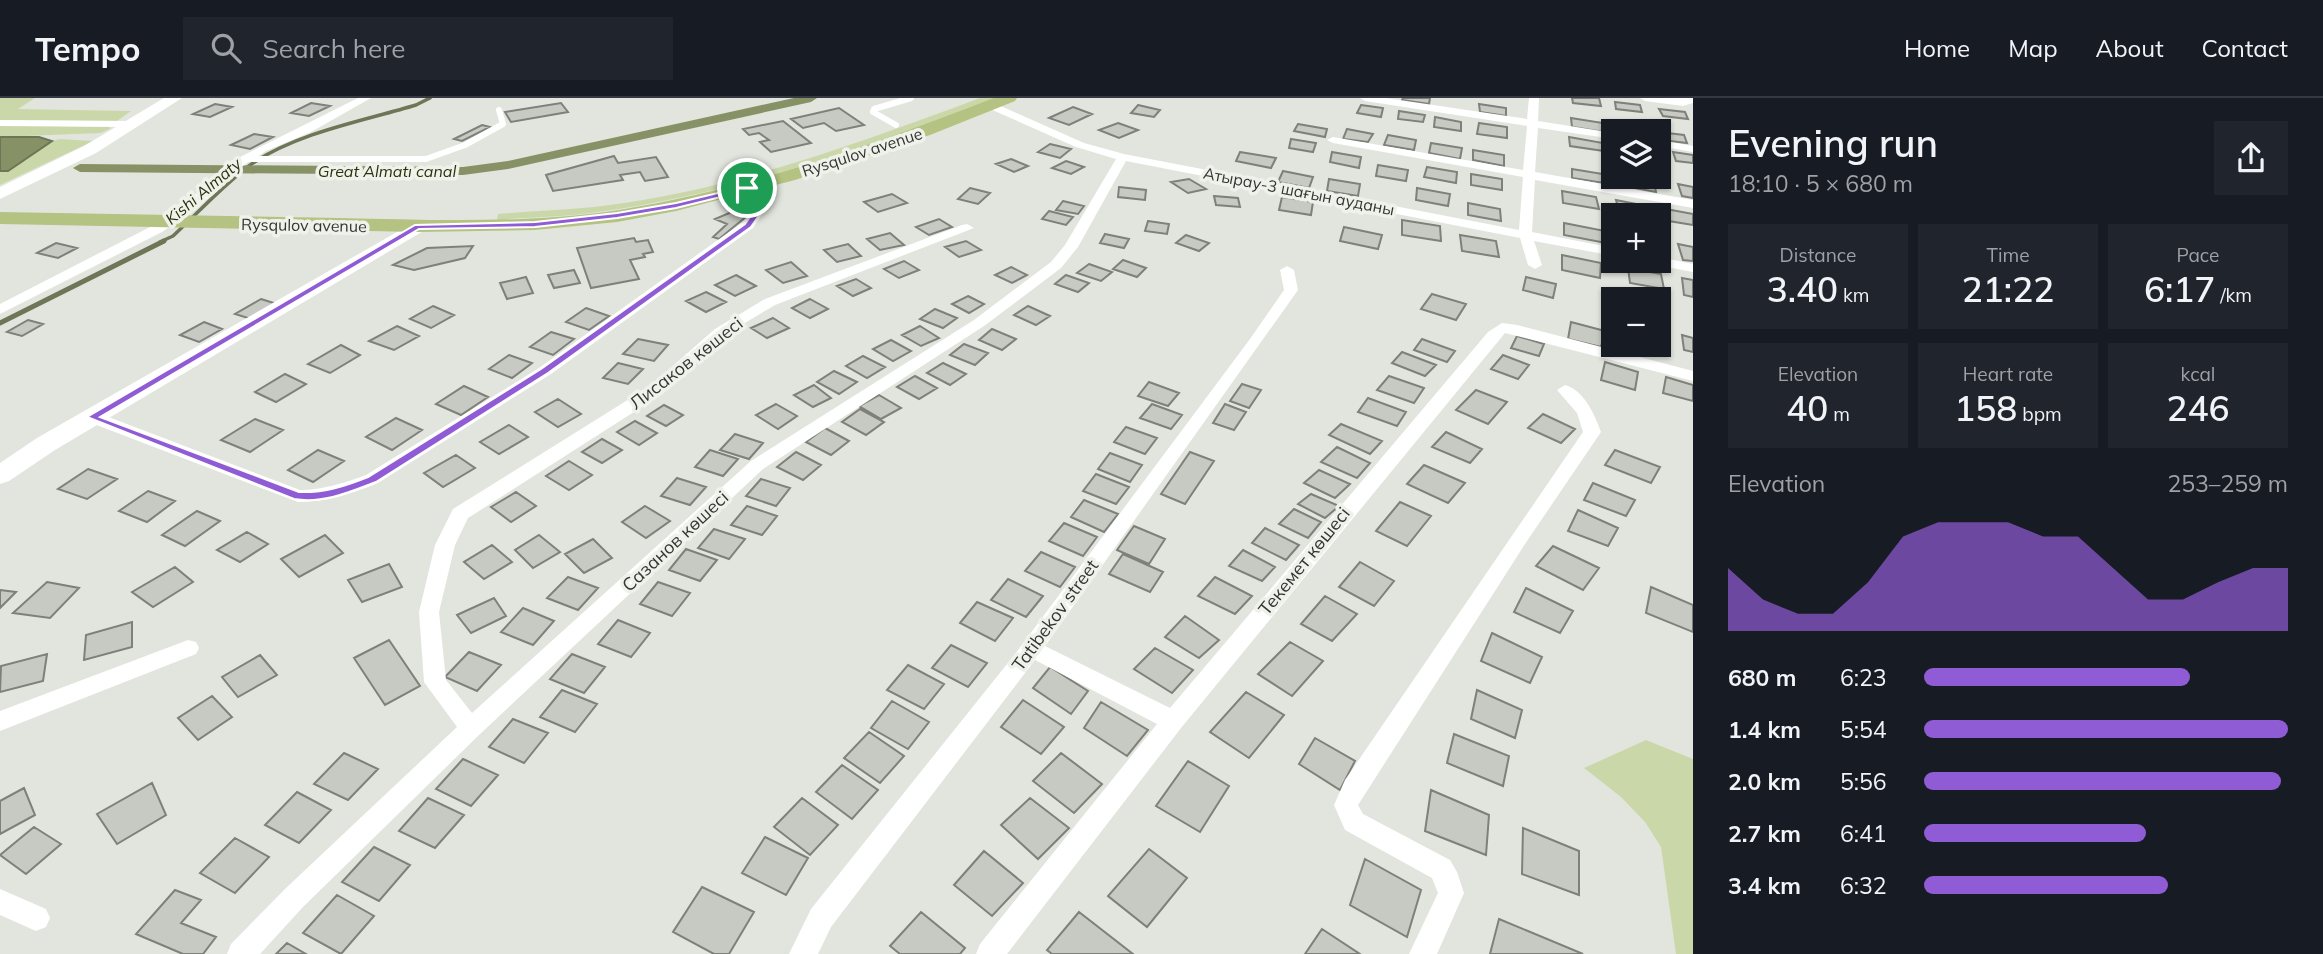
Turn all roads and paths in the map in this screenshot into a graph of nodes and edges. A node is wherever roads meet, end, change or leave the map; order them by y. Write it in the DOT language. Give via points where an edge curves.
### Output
graph roads {
  1 [pos="174,98"];
  2 [pos="366,98"];
  3 [pos="911,98"];
  4 [pos="972,98"];
  5 [pos="1010,98"];
  6 [pos="1365,98"];
  7 [pos="1534,98"];
  8 [pos="1644,98"];
  9 [pos="1693,100"];
  10 [pos="992,106"];
  11 [pos="499,110"];
  12 [pos="0,123"];
  13 [pos="1533,124"];
  14 [pos="896,125"];
  15 [pos="128,129"];
  16 [pos="1601,134"];
  17 [pos="1332,140"];
  18 [pos="1671,145"];
  19 [pos="1693,149"];
  20 [pos="1123,157"];
  21 [pos="246,160"];
  22 [pos="1530,175"];
  23 [pos="747,188"];
  24 [pos="1693,204"];
  25 [pos="7,207"];
  26 [pos="382,210"];
  27 [pos="367,226"];
  28 [pos="418,226"];
  29 [pos="967,228"];
  30 [pos="1525,233"];
  31 [pos="1601,249"];
  32 [pos="112,253"];
  33 [pos="1671,264"];
  34 [pos="1535,265"];
  35 [pos="1693,268"];
  36 [pos="1287,270"];
  37 [pos="0,310"];
  38 [pos="1693,376"];
  39 [pos="1565,390"];
  40 [pos="92,417"];
  41 [pos="0,475"];
  42 [pos="188,648"];
  43 [pos="1031,648"];
  44 [pos="1173,721"];
  45 [pos="0,722"];
  46 [pos="471,728"];
  47 [pos="0,902"];
  48 [pos="36,918"];
  49 [pos="241,954"];
  50 [pos="803,954"];
  51 [pos="990,954"];
  52 [pos="1423,954"];
  1 -- 15 [label="street"];
  2 -- 21 [label="street"];
  3 -- 14 [label="lane" via="874,110"];
  4 -- 14 [label="main road, Rysqulov avenue"];
  5 -- 10 [label="main road, Rysqulov avenue"];
  6 -- 13 [label="street"];
  7 -- 13 [label="street"];
  8 -- 9 [label="street"];
  10 -- 20 [label="street, Атырау-3 шағын ауданы" via="1080,145"];
  10 -- 23 [label="main road, Rysqulov avenue"];
  11 -- 21 [label="lane" via="503,124 426,159"];
  12 -- 15 [label="lane"];
  13 -- 16 [label="street"];
  13 -- 22 [label="street"];
  14 -- 26 [label="main road, Rysqulov avenue" via="801,156 626,199 508,210"];
  15 -- 25 [label="street" via="54,170"];
  17 -- 22 [label="street"];
  18 -- 19 [label="street"];
  20 -- 30 [label="street, Атырау-3 шағын ауданы"];
  20 -- 46 [label="street, Сазанов көшесі" via="1056,265 979,323 757,465"];
  21 -- 32 [label="street" via="192,205"];
  22 -- 24 [label="street"];
  22 -- 30 [label="street"];
  23 -- 28 [label="main road, Rysqulov avenue" via="617,216 535,224"];
  23 -- 40 [label="street" via="760,201 748,225 545,371 372,479 346,490 298,496"];
  25 -- 26 [label="main road, Rysqulov avenue"];
  25 -- 27 [label="main road, Rysqulov avenue"];
  26 -- 27 [label="main road" via="361,217 359,223"];
  27 -- 28 [label="main road, Rysqulov avenue"];
  28 -- 40 [label="street"];
  29 -- 46 [label="street, Лисаков көшесі" via="770,302 720,332 656,390 460,514 445,545 429,612 435,681"];
  30 -- 31 [label="street, Атырау-3 шағын ауданы"];
  30 -- 34 [label="street"];
  32 -- 37 [label="street"];
  33 -- 35 [label="street"];
  36 -- 43 [label="street, Tatibekov street" via="1291,290"];
  38 -- 44 [label="street, Текемет көшесі" via="1502,328"];
  39 -- 52 [label="street" via="1585,412 1592,432 1346,805 1354,822 1441,869 1448,881 1451,893"];
  40 -- 41 [label="street"];
  42 -- 45 [label="street"];
  43 -- 44 [label="street"];
  43 -- 50 [label="street, Tatibekov street" via="821,918"];
  44 -- 51 [label="street, Текемет көшесі"];
  46 -- 49 [label="street, Сазанов көшесі"];
  47 -- 48 [label="street"];
}
